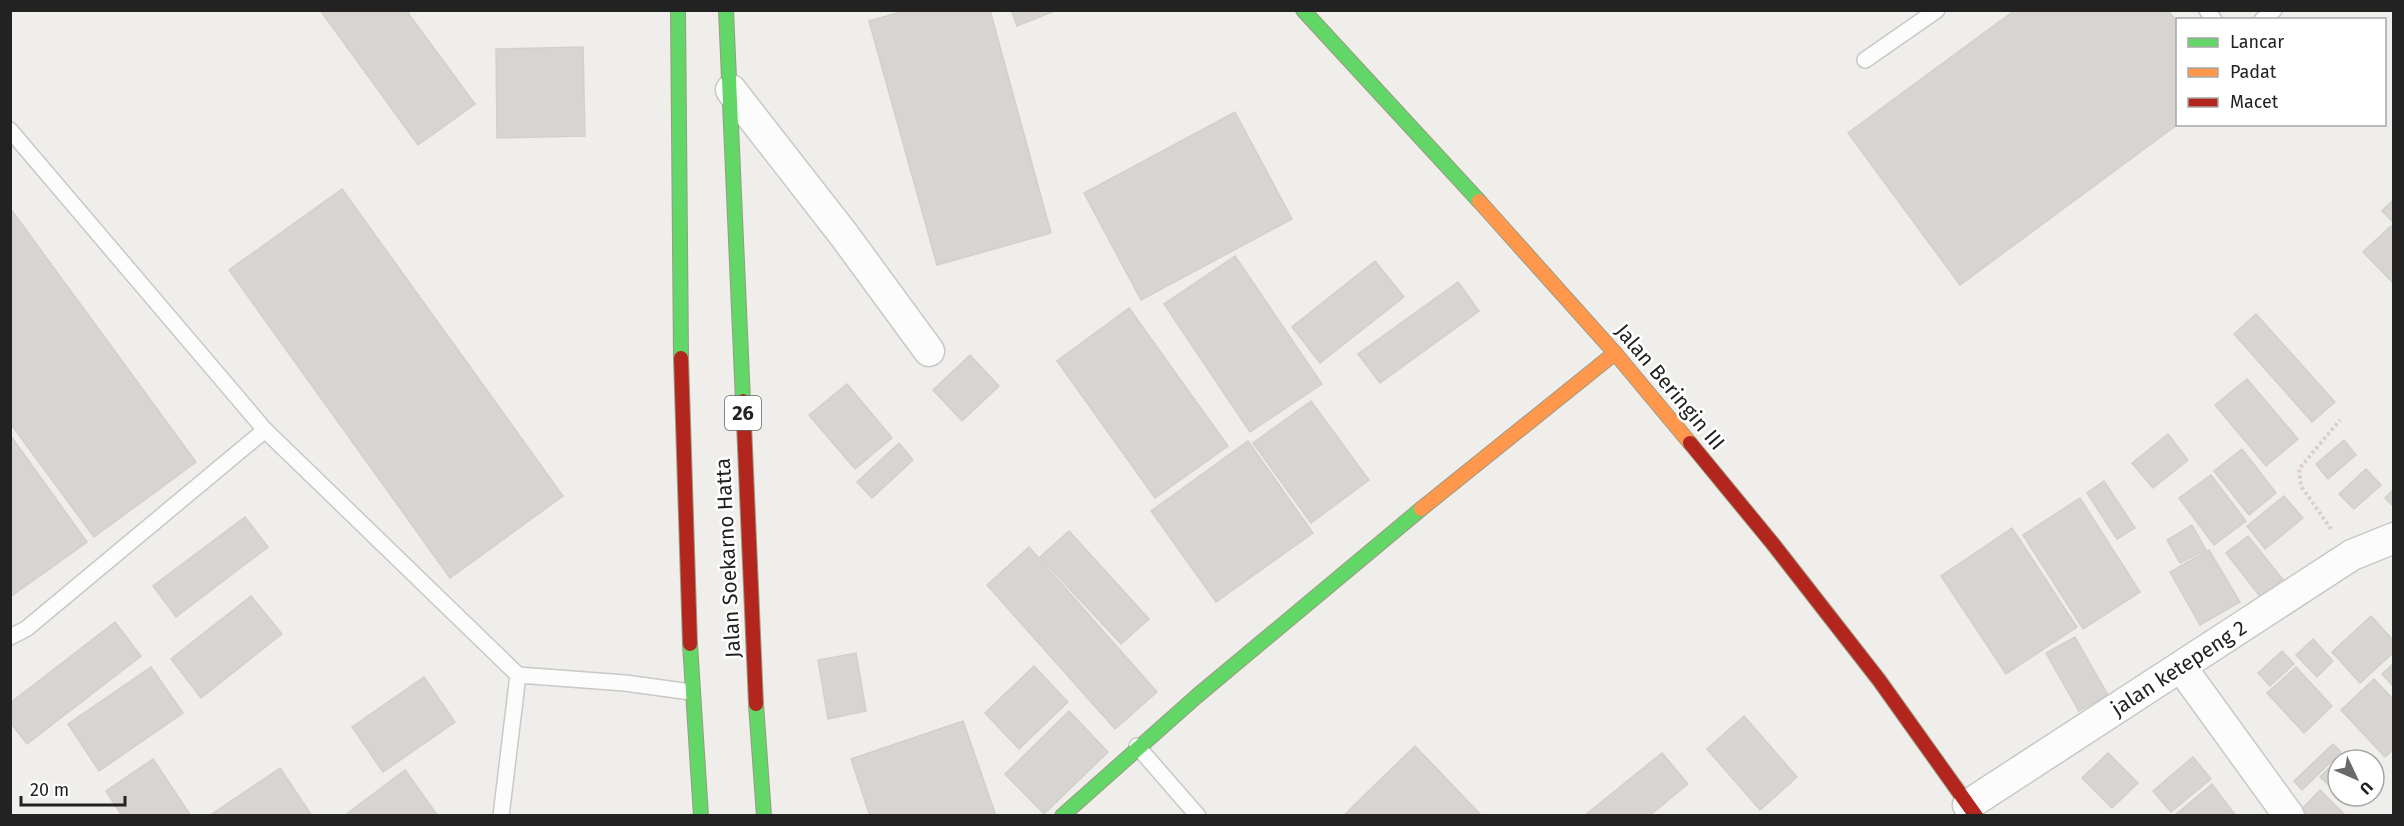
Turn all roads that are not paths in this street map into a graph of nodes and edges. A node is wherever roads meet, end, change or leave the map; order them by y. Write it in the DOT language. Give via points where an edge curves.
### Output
graph roads {
  1 [pos="678,10"];
  2 [pos="726,10"];
  3 [pos="1303,10"];
  4 [pos="1937,10"];
  5 [pos="1865,60"];
  6 [pos="731,90"];
  7 [pos="10,130"];
  8 [pos="929,351"];
  9 [pos="1615,353"];
  10 [pos="265,430"];
  11 [pos="2379,549"];
  12 [pos="10,637"];
  13 [pos="2181,667"];
  14 [pos="518,675"];
  15 [pos="691,692"];
  16 [pos="1137,746"];
  17 [pos="1972,810"];
  18 [pos="501,816"];
  19 [pos="701,816"];
  20 [pos="764,816"];
  21 [pos="1062,816"];
  22 [pos="1198,816"];
  23 [pos="2289,816"];
  1 -- 15 [label="main road, Jalan Soekarno Hatta"];
  2 -- 6 [label="main road, Jalan Soekarno Hatta / 26"];
  3 -- 9 [label="main road, Jalan Beringin III"];
  4 -- 5 [label="lane"];
  6 -- 8 [label="street"];
  6 -- 20 [label="main road, Jalan Soekarno Hatta / 26" via="755,692"];
  7 -- 10 [label="lane"];
  9 -- 16 [label="main road"];
  9 -- 17 [label="main road, Jalan Beringin III" via="1802,580"];
  10 -- 12 [label="lane" via="26,629"];
  10 -- 14 [label="lane"];
  11 -- 13 [label="street, jalan ketepeng 2"];
  13 -- 17 [label="street, jalan ketepeng 2"];
  13 -- 23 [label="street"];
  14 -- 15 [label="lane" via="625,682"];
  14 -- 18 [label="lane"];
  15 -- 19 [label="main road, Jalan Soekarno Hatta"];
  16 -- 21 [label="main road"];
  16 -- 22 [label="lane"];
}
